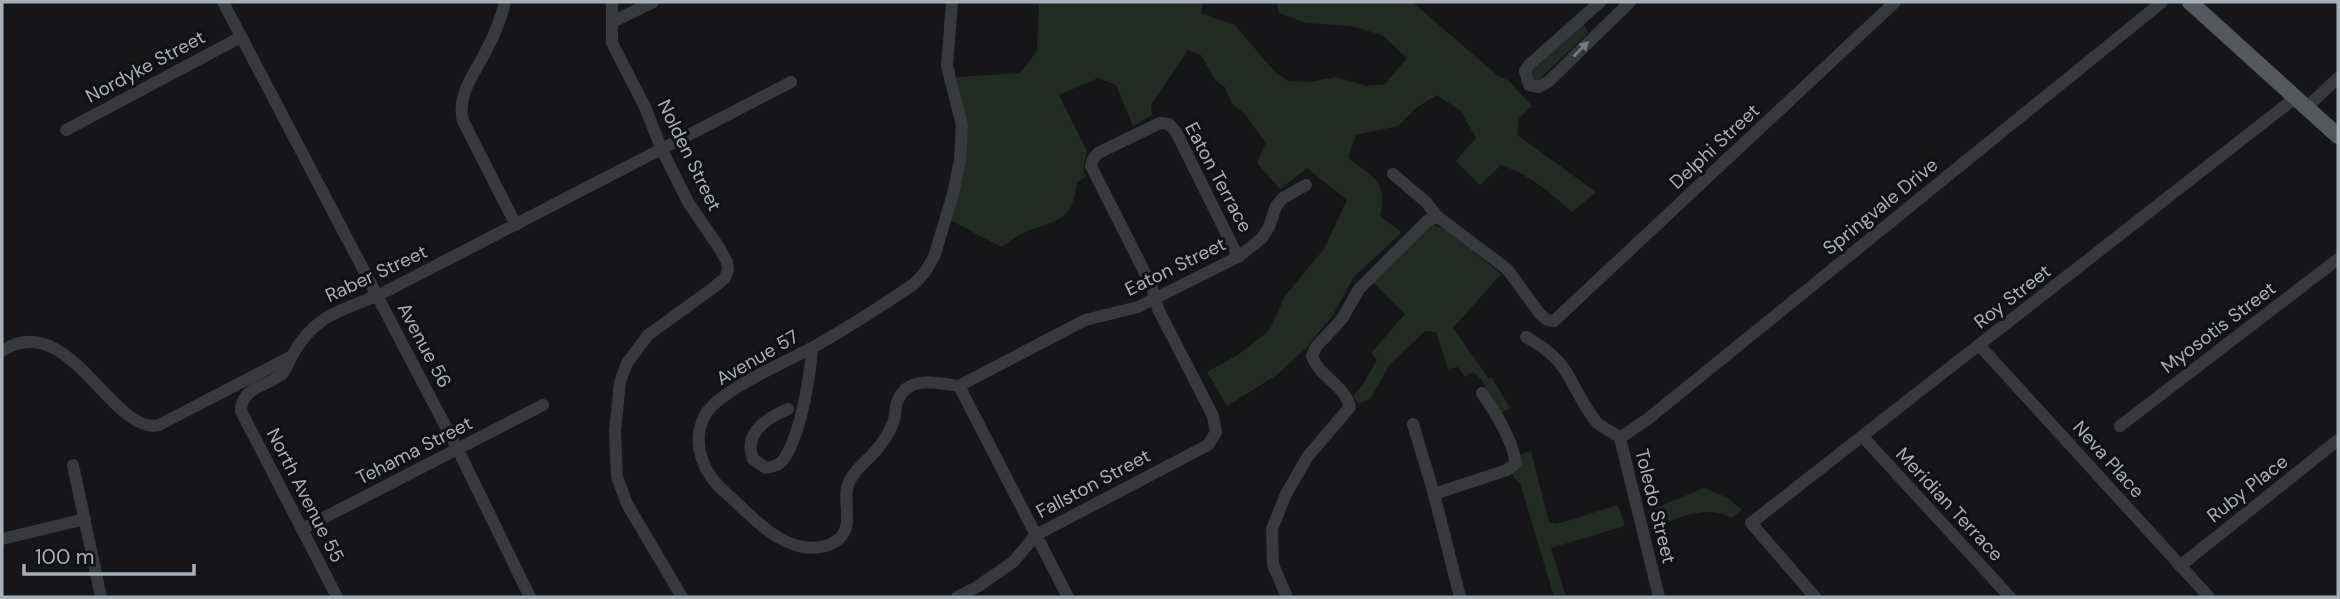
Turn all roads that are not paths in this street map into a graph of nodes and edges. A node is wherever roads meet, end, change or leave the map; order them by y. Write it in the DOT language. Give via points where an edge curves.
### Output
graph roads {
  1 [pos="223,2"];
  2 [pos="505,2"];
  3 [pos="612,2"];
  4 [pos="653,2"];
  5 [pos="952,2"];
  6 [pos="1600,2"];
  7 [pos="1630,2"];
  8 [pos="1895,2"];
  9 [pos="2162,2"];
  10 [pos="2192,2"];
  11 [pos="1588,13"];
  12 [pos="611,22"];
  13 [pos="1602,27"];
  14 [pos="241,37"];
  15 [pos="2338,78"];
  16 [pos="791,82"];
  17 [pos="2301,103"];
  18 [pos="66,130"];
  19 [pos="2338,135"];
  20 [pos="662,150"];
  21 [pos="1393,174"];
  22 [pos="1307,185"];
  23 [pos="1438,217"];
  24 [pos="516,225"];
  25 [pos="1238,257"];
  26 [pos="2338,259"];
  27 [pos="377,296"];
  28 [pos="1156,299"];
  29 [pos="1526,337"];
  30 [pos="1980,346"];
  31 [pos="812,348"];
  32 [pos="2,351"];
  33 [pos="292,356"];
  34 [pos="959,386"];
  35 [pos="1482,393"];
  36 [pos="543,405"];
  37 [pos="788,409"];
  38 [pos="1413,424"];
  39 [pos="2120,426"];
  40 [pos="1863,437"];
  41 [pos="1620,438"];
  42 [pos="2338,440"];
  43 [pos="458,450"];
  44 [pos="73,465"];
  45 [pos="1434,494"];
  46 [pos="85,519"];
  47 [pos="302,529"];
  48 [pos="1036,535"];
  49 [pos="2,539"];
  50 [pos="2179,566"];
  51 [pos="101,597"];
  52 [pos="337,597"];
  53 [pos="530,597"];
  54 [pos="682,597"];
  55 [pos="957,597"];
  56 [pos="1068,597"];
  57 [pos="1287,597"];
  58 [pos="1460,597"];
  59 [pos="1659,597"];
  60 [pos="1815,597"];
  61 [pos="2010,597"];
  62 [pos="2208,597"];
  1 -- 14 [label="street, Avenue 56"];
  2 -- 24 [label="street" via="460,111"];
  3 -- 12 [label="street, Nolden Street"];
  4 -- 12 [label="street"];
  5 -- 31 [label="street, Avenue 57" via="947,66 962,142 953,194 934,257 914,284"];
  6 -- 11 [label="street"];
  7 -- 13 [label="street"];
  8 -- 23 [label="street, Delphi Street" via="1554,321 1547,320 1507,269"];
  9 -- 41 [label="street, Springvale Drive"];
  10 -- 17 [label="main road"];
  11 -- 13 [label="street"];
  11 -- 13 [label="street, one-way" via="1525,71 1529,85 1539,87 1548,82"];
  12 -- 20 [label="street, Nolden Street" via="612,43"];
  14 -- 18 [label="street, Nordyke Street"];
  14 -- 27 [label="street, Avenue 56"];
  15 -- 17 [label="street, Roy Street"];
  16 -- 20 [label="street, Raber Street"];
  17 -- 19 [label="main road"];
  17 -- 30 [label="street, Roy Street"];
  20 -- 24 [label="street, Raber Street"];
  20 -- 54 [label="street, Nolden Street" via="728,270 713,288 648,335 627,363 619,391 615,461 627,504"];
  21 -- 23 [label="street"];
  22 -- 25 [label="street, Eaton Street" via="1283,198 1262,238"];
  23 -- 57 [label="street" via="1428,220 1359,289 1342,320 1312,356 1350,407 1308,456 1272,529 1273,565"];
  24 -- 27 [label="street, Raber Street"];
  25 -- 28 [label="street, Eaton Street"];
  25 -- 28 [label="street, Eaton Terrace" via="1169,124 1160,123 1098,153 1091,166"];
  26 -- 39 [label="street, Myosotis Street"];
  27 -- 33 [label="street, Raber Street" via="313,326"];
  27 -- 43 [label="street, Avenue 56"];
  28 -- 34 [label="street, Eaton Street" via="1085,320"];
  28 -- 48 [label="street, Fallston Street" via="1213,416 1216,432 1208,445"];
  29 -- 41 [label="street, Toledo Street" via="1561,363 1596,421"];
  30 -- 40 [label="street, Roy Street"];
  30 -- 50 [label="street, Neva Place"];
  31 -- 34 [label="street, Avenue 57" via="760,373 715,404 701,427 701,460 716,485 767,531 791,545 823,547 844,535 848,482 880,446 897,402 909,386 920,382"];
  31 -- 37 [label="street" via="798,424 784,460 766,468 753,459 750,443 756,429"];
  32 -- 33 [label="street, Raber Street" via="24,342 54,348 133,419 150,427"];
  33 -- 47 [label="street, North Avenue 55" via="283,373 244,398 241,411"];
  34 -- 48 [label="street"];
  35 -- 45 [label="street" via="1502,424 1516,463"];
  36 -- 43 [label="street, Tehama Street"];
  38 -- 45 [label="street"];
  40 -- 60 [label="street, Roy Street" via="1751,523"];
  40 -- 61 [label="street, Meridian Terrace"];
  41 -- 59 [label="street, Toledo Street"];
  42 -- 50 [label="street, Ruby Place"];
  43 -- 47 [label="street, Tehama Street"];
  43 -- 53 [label="street, Avenue 56"];
  44 -- 46 [label="street"];
  45 -- 58 [label="street"];
  46 -- 49 [label="street"];
  46 -- 51 [label="street"];
  47 -- 52 [label="street, North Avenue 55"];
  48 -- 55 [label="street, Fallston Street" via="1013,562"];
  48 -- 56 [label="street"];
  50 -- 62 [label="street, Neva Place"];
}
